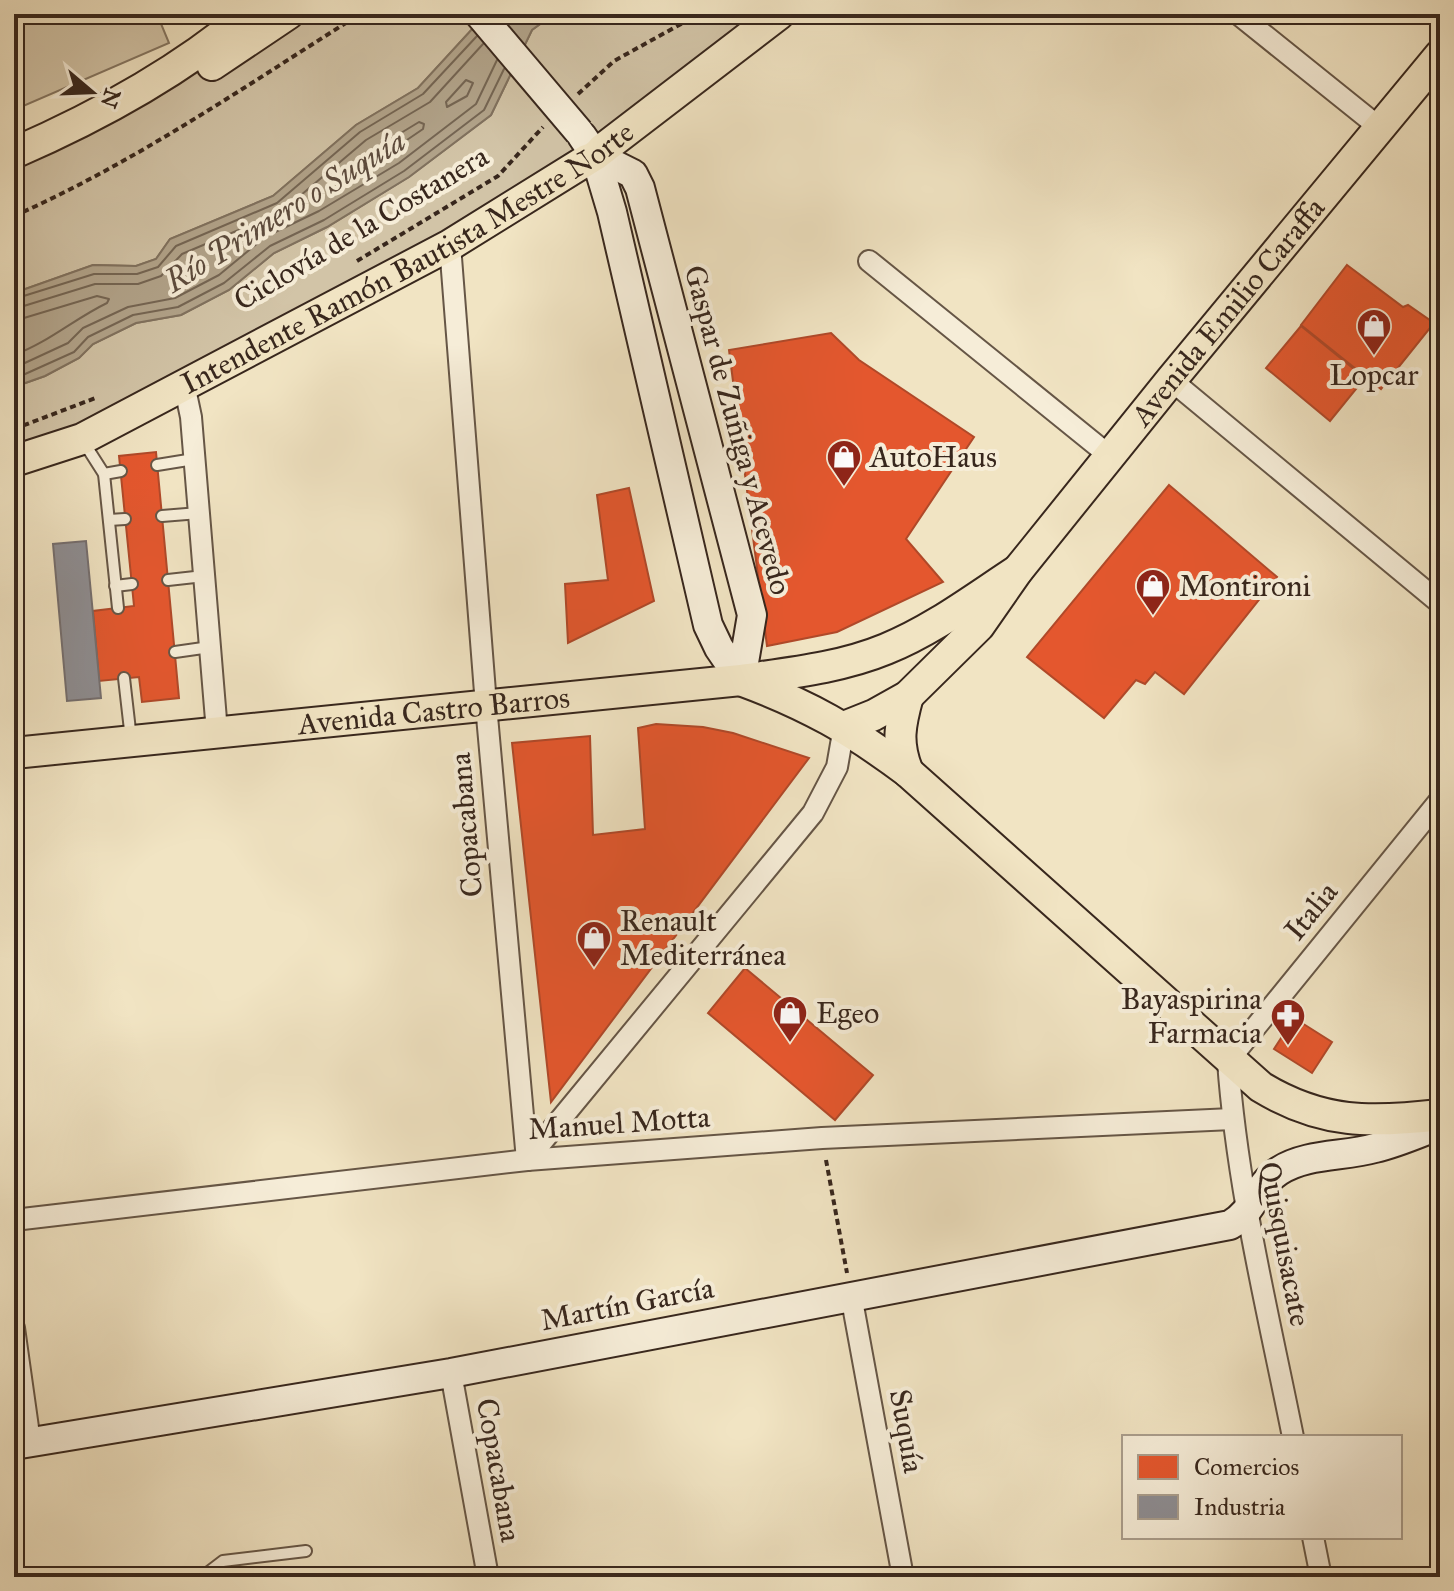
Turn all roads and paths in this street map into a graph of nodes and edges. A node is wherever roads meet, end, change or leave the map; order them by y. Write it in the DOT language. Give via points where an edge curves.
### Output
graph roads {
  1 [pos="248,14"];
  2 [pos="288,14"];
  3 [pos="360,14"];
  4 [pos="479,14"];
  5 [pos="699,14"];
  6 [pos="779,14"];
  7 [pos="1238,14"];
  8 [pos="1440,55"];
  9 [pos="570,102"];
  10 [pos="107,108"];
  11 [pos="549,122"];
  12 [pos="1380,128"];
  13 [pos="587,144"];
  14 [pos="14,153"];
  15 [pos="14,216"];
  16 [pos="450,245"];
  17 [pos="869,261"];
  18 [pos="350,265"];
  19 [pos="1171,380"];
  20 [pos="184,384"];
  21 [pos="100,396"];
  22 [pos="14,429"];
  23 [pos="82,439"];
  24 [pos="1111,457"];
  25 [pos="194,459"];
  26 [pos="14,461"];
  27 [pos="157,465"];
  28 [pos="121,471"];
  29 [pos="104,474"];
  30 [pos="199,513"];
  31 [pos="162,516"];
  32 [pos="125,519"];
  33 [pos="109,520"];
  34 [pos="1018,570"];
  35 [pos="204,576"];
  36 [pos="168,580"];
  37 [pos="132,584"];
  38 [pos="115,586"];
  39 [pos="1440,603"];
  40 [pos="118,608"];
  41 [pos="210,647"];
  42 [pos="175,652"];
  43 [pos="124,678"];
  44 [pos="741,680"];
  45 [pos="908,696"];
  46 [pos="486,705"];
  47 [pos="844,727"];
  48 [pos="217,732"];
  49 [pos="131,741"];
  50 [pos="14,753"];
  51 [pos="908,772"];
  52 [pos="1440,800"];
  53 [pos="1228,1061"];
  54 [pos="1440,1115"];
  55 [pos="1232,1119"];
  56 [pos="1440,1125"];
  57 [pos="822,1138"];
  58 [pos="527,1160"];
  59 [pos="1248,1214"];
  60 [pos="14,1220"];
  61 [pos="851,1295"];
  62 [pos="14,1328"];
  63 [pos="451,1373"];
  64 [pos="1293,1435"];
  65 [pos="22,1443"];
  66 [pos="1313,1539"];
  67 [pos="306,1551"];
  68 [pos="202,1577"];
  69 [pos="488,1577"];
  70 [pos="903,1577"];
  71 [pos="1321,1577"];
  1 -- 10 [label="main road" via="191,57"];
  2 -- 10 [label="main road" via="200,73"];
  3 -- 15 [label="path" via="155,143 74,190"];
  4 -- 13 [label="main road, bridge"];
  5 -- 9 [label="path" via="614,61"];
  6 -- 13 [label="main road, Intendente Ramón Bautista Mestre Norte"];
  7 -- 12 [label="street"];
  8 -- 12 [label="main road, Avenida Emilio Caraffa"];
  10 -- 14 [label="main road"];
  11 -- 18 [label="path, Ciclovía de la Costanera" via="498,176"];
  12 -- 19 [label="main road, Avenida Emilio Caraffa"];
  13 -- 16 [label="main road, Intendente Ramón Bautista Mestre Norte"];
  13 -- 44 [label="main road" via="708,625"];
  13 -- 44 [label="main road, Gaspar de Zuñiga y Acevedo" via="633,174 640,188 752,615"];
  16 -- 20 [label="main road, Intendente Ramón Bautista Mestre Norte"];
  16 -- 46 [label="street, Copacabana"];
  17 -- 24 [label="street"];
  19 -- 24 [label="main road, Avenida Emilio Caraffa"];
  19 -- 39 [label="street"];
  20 -- 23 [label="main road, Intendente Ramón Bautista Mestre Norte"];
  20 -- 25 [label="street"];
  21 -- 22 [label="path"];
  23 -- 26 [label="main road, Intendente Ramón Bautista Mestre Norte"];
  23 -- 29 [label="lane"];
  24 -- 34 [label="main road, Avenida Emilio Caraffa"];
  25 -- 27 [label="lane"];
  25 -- 30 [label="street"];
  28 -- 29 [label="lane"];
  29 -- 33 [label="lane"];
  30 -- 31 [label="lane"];
  30 -- 35 [label="street"];
  32 -- 33 [label="lane"];
  33 -- 38 [label="lane"];
  34 -- 44 [label="main road, Avenida Emilio Caraffa" via="885,650 829,666"];
  34 -- 45 [label="main road, Avenida Emilio Caraffa" via="979,626"];
  35 -- 36 [label="lane"];
  35 -- 41 [label="street"];
  37 -- 38 [label="lane"];
  38 -- 40 [label="lane"];
  41 -- 42 [label="lane"];
  41 -- 48 [label="street"];
  43 -- 49 [label="lane"];
  44 -- 46 [label="main road, Avenida Castro Barros"];
  44 -- 47 [label="main road, Avenida Castro Barros" via="808,706"];
  45 -- 47 [label="main road, Avenida Emilio Caraffa"];
  45 -- 51 [label="main road" via="898,730"];
  46 -- 48 [label="main road, Avenida Castro Barros"];
  46 -- 58 [label="street, Copacabana"];
  47 -- 51 [label="main road, Avenida Castro Barros"];
  47 -- 58 [label="street" via="837,767 813,813"];
  48 -- 49 [label="main road, Avenida Castro Barros"];
  49 -- 50 [label="main road, Avenida Castro Barros"];
  51 -- 53 [label="main road, Avenida Castro Barros"];
  52 -- 53 [label="street, Italia"];
  53 -- 54 [label="main road, Avenida Castro Barros" via="1281,1099 1320,1115 1363,1120"];
  53 -- 55 [label="street, Quisquisacate"];
  55 -- 57 [label="street, Manuel Motta"];
  55 -- 59 [label="street, Quisquisacate"];
  56 -- 59 [label="main road" via="1378,1148 1319,1157 1280,1170 1266,1180"];
  57 -- 58 [label="street, Manuel Motta"];
  57 -- 61 [label="path"];
  58 -- 60 [label="street, Manuel Motta"];
  59 -- 61 [label="main road, Martín García" via="1230,1225"];
  59 -- 64 [label="street, Quisquisacate"];
  61 -- 63 [label="main road, Martín García"];
  61 -- 70 [label="street, Suquía"];
  62 -- 65 [label="street"];
  63 -- 65 [label="main road, Martín García"];
  63 -- 69 [label="street, Copacabana"];
  66 -- 71 [label="street"];
  67 -- 68 [label="lane" via="223,1561"];
}
